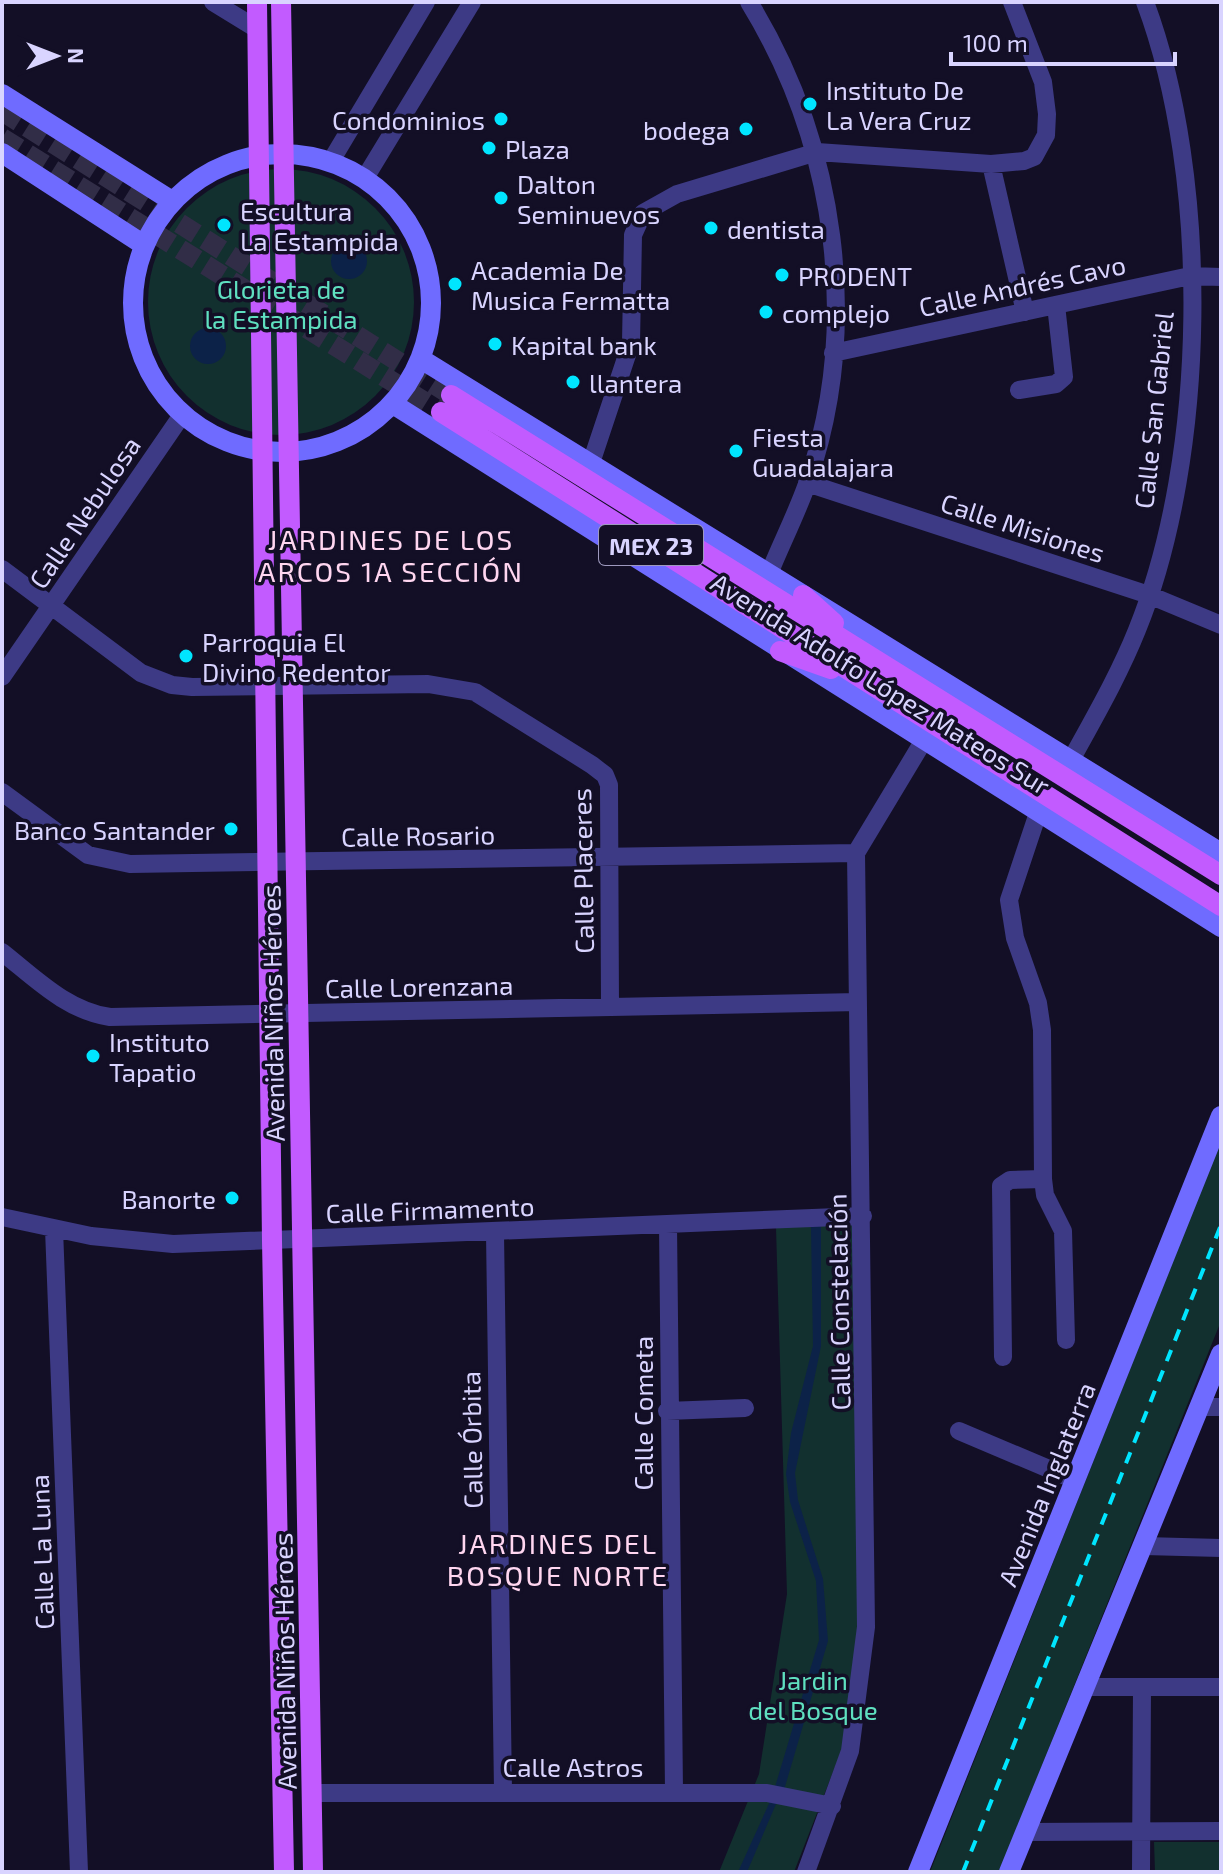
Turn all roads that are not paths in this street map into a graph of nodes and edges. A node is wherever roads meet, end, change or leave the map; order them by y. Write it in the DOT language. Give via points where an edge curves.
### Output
graph roads {
  1 [pos="213,2"];
  2 [pos="257,2"];
  3 [pos="281,2"];
  4 [pos="426,2"];
  5 [pos="472,2"];
  6 [pos="749,2"];
  7 [pos="1012,2"];
  8 [pos="1145,2"];
  9 [pos="257,29"];
  10 [pos="2,94"];
  11 [pos="817,152"];
  12 [pos="2,153"];
  13 [pos="283,153"];
  14 [pos="259,154"];
  15 [pos="331,161"];
  16 [pos="991,164"];
  17 [pos="365,178"];
  18 [pos="172,201"];
  19 [pos="144,245"];
  20 [pos="1190,276"];
  21 [pos="1221,277"];
  22 [pos="1056,305"];
  23 [pos="1025,312"];
  24 [pos="833,353"];
  25 [pos="421,359"];
  26 [pos="1019,390"];
  27 [pos="393,404"];
  28 [pos="182,415"];
  29 [pos="263,452"];
  30 [pos="289,452"];
  31 [pos="591,463"];
  32 [pos="807,483"];
  33 [pos="2,569"];
  34 [pos="769,574"];
  35 [pos="803,595"];
  36 [pos="1149,595"];
  37 [pos="51,606"];
  38 [pos="1221,625"];
  39 [pos="780,651"];
  40 [pos="872,658"];
  41 [pos="2,677"];
  42 [pos="862,679"];
  43 [pos="266,686"];
  44 [pos="293,686"];
  45 [pos="924,740"];
  46 [pos="1071,760"];
  47 [pos="2,792"];
  48 [pos="1038,813"];
  49 [pos="856,853"];
  50 [pos="1221,853"];
  51 [pos="609,858"];
  52 [pos="296,863"];
  53 [pos="267,864"];
  54 [pos="1221,875"];
  55 [pos="1221,906"];
  56 [pos="1221,927"];
  57 [pos="2,952"];
  58 [pos="858,1002"];
  59 [pos="610,1007"];
  60 [pos="299,1014"];
  61 [pos="269,1015"];
  62 [pos="1221,1116"];
  63 [pos="1044,1187"];
  64 [pos="863,1216"];
  65 [pos="2,1217"];
  66 [pos="668,1224"];
  67 [pos="54,1229"];
  68 [pos="495,1233"];
  69 [pos="302,1240"];
  70 [pos="272,1241"];
  71 [pos="1066,1340"];
  72 [pos="1221,1354"];
  73 [pos="1003,1357"];
  74 [pos="1211,1407"];
  75 [pos="745,1408"];
  76 [pos="667,1411"];
  77 [pos="959,1431"];
  78 [pos="1075,1480"];
  79 [pos="1144,1546"];
  80 [pos="1221,1548"];
  81 [pos="1086,1687"];
  82 [pos="1142,1687"];
  83 [pos="1221,1687"];
  84 [pos="503,1791"];
  85 [pos="674,1792"];
  86 [pos="312,1793"];
  87 [pos="832,1806"];
  88 [pos="1221,1831"];
  89 [pos="1025,1832"];
  90 [pos="1141,1832"];
  91 [pos="79,1872"];
  92 [pos="284,1872"];
  93 [pos="313,1872"];
  94 [pos="806,1872"];
  95 [pos="918,1872"];
  96 [pos="1009,1872"];
  97 [pos="1141,1872"];
  1 -- 9 [label="street"];
  2 -- 9 [label="main road, Avenida Niños Héroes"];
  3 -- 13 [label="main road, Avenida Niños Héroes"];
  4 -- 15 [label="street"];
  5 -- 17 [label="street"];
  6 -- 11 [label="street" via="775,44"];
  7 -- 16 [label="street" via="1043,82 1046,135 1034,157"];
  8 -- 20 [label="street, Calle San Gabriel" via="1176,115"];
  9 -- 14 [label="main road, Avenida Niños Héroes"];
  10 -- 18 [label="main road"];
  11 -- 16 [label="street"];
  11 -- 24 [label="street" via="834,254"];
  11 -- 31 [label="street" via="677,194 643,213 633,235 631,343"];
  12 -- 19 [label="main road"];
  13 -- 14 [label="main road"];
  13 -- 15 [label="main road"];
  13 -- 30 [label="main road, Avenida Niños Héroes"];
  14 -- 18 [label="main road" via="193,181"];
  14 -- 29 [label="main road, Avenida Niños Héroes"];
  15 -- 17 [label="main road"];
  16 -- 23 [label="street"];
  17 -- 25 [label="main road" via="402,213 425,258 431,309"];
  18 -- 19 [label="main road"];
  19 -- 28 [label="main road" via="136,271 134,323 150,373"];
  20 -- 21 [label="street, Calle Andrés Cavo"];
  20 -- 22 [label="street, Calle Andrés Cavo"];
  20 -- 36 [label="street, Calle San Gabriel" via="1190,359 1182,439 1170,517"];
  22 -- 23 [label="street, Calle Andrés Cavo"];
  22 -- 26 [label="street" via="1064,377 1056,384"];
  23 -- 24 [label="street, Calle Andrés Cavo"];
  24 -- 32 [label="street"];
  25 -- 27 [label="main road"];
  25 -- 31 [label="main road, Avenida Adolfo López Mateos Sur"];
  27 -- 30 [label="main road" via="334,444"];
  27 -- 39 [label="main road, Avenida Adolfo López Mateos Sur"];
  28 -- 29 [label="main road" via="220,439"];
  28 -- 37 [label="street, Calle Nebulosa"];
  29 -- 30 [label="main road"];
  29 -- 43 [label="main road, Avenida Niños Héroes"];
  30 -- 44 [label="main road, Avenida Niños Héroes"];
  31 -- 34 [label="main road, Avenida Adolfo López Mateos Sur"];
  32 -- 34 [label="street"];
  32 -- 36 [label="street, Calle Misiones"];
  33 -- 37 [label="street, Calle Placeres"];
  34 -- 35 [label="main road, Avenida Adolfo López Mateos Sur"];
  35 -- 40 [label="main road"];
  35 -- 46 [label="main road, Avenida Adolfo López Mateos Sur"];
  36 -- 38 [label="street, Calle Misiones"];
  36 -- 46 [label="street, Calle San Gabriel" via="1114,680"];
  37 -- 41 [label="street, Calle Nebulosa"];
  37 -- 43 [label="street, Calle Placeres" via="156,681 192,687"];
  39 -- 42 [label="main road"];
  39 -- 45 [label="main road, Avenida Adolfo López Mateos Sur"];
  40 -- 42 [label="main road, Avenida Adolfo López Mateos Sur / MEX 23" via="446,404"];
  40 -- 54 [label="main road, Avenida Adolfo López Mateos Sur / MEX 23"];
  42 -- 55 [label="main road, Avenida Adolfo López Mateos Sur / MEX 23"];
  43 -- 44 [label="street, Calle Placeres"];
  43 -- 53 [label="main road, Avenida Niños Héroes"];
  44 -- 51 [label="street, Calle Placeres" via="428,684 475,692 605,775"];
  44 -- 52 [label="main road, Avenida Niños Héroes"];
  45 -- 48 [label="main road, Avenida Adolfo López Mateos Sur"];
  45 -- 49 [label="street"];
  46 -- 50 [label="main road, Avenida Adolfo López Mateos Sur"];
  47 -- 53 [label="street, Calle Rosario" via="88,855 107,862"];
  48 -- 56 [label="main road, Avenida Adolfo López Mateos Sur"];
  48 -- 63 [label="street" via="1009,900 1042,1030"];
  49 -- 51 [label="street, Calle Rosario"];
  49 -- 58 [label="street, Calle Constelación"];
  51 -- 52 [label="street, Calle Rosario"];
  51 -- 59 [label="street, Calle Placeres"];
  52 -- 53 [label="street, Calle Rosario"];
  52 -- 60 [label="main road, Avenida Niños Héroes"];
  53 -- 61 [label="main road, Avenida Niños Héroes"];
  57 -- 61 [label="street, Calle Lorenzana" via="72,1006 91,1014"];
  58 -- 59 [label="street, Calle Lorenzana"];
  58 -- 64 [label="street, Calle Constelación"];
  59 -- 60 [label="street, Calle Lorenzana"];
  60 -- 61 [label="street, Calle Lorenzana"];
  60 -- 69 [label="main road, Avenida Niños Héroes"];
  61 -- 70 [label="main road, Avenida Niños Héroes"];
  62 -- 78 [label="main road, Avenida Inglaterra"];
  63 -- 71 [label="street" via="1063,1231"];
  63 -- 73 [label="street" via="1010,1180 999,1192"];
  64 -- 66 [label="street, Calle Firmamento"];
  64 -- 87 [label="street, Calle Constelación" via="866,1627 850,1751"];
  65 -- 67 [label="street, Calle Firmamento"];
  66 -- 68 [label="street, Calle Firmamento"];
  66 -- 76 [label="street, Calle Cometa"];
  67 -- 70 [label="street, Calle Firmamento" via="127,1242"];
  67 -- 91 [label="street, Calle La Luna"];
  68 -- 69 [label="street, Calle Firmamento"];
  68 -- 84 [label="street, Calle Órbita"];
  69 -- 70 [label="street, Calle Firmamento"];
  69 -- 86 [label="main road, Avenida Niños Héroes"];
  70 -- 92 [label="main road, Avenida Niños Héroes"];
  72 -- 74 [label="main road"];
  74 -- 79 [label="main road"];
  75 -- 76 [label="street"];
  76 -- 85 [label="street, Calle Cometa"];
  77 -- 78 [label="street"];
  78 -- 95 [label="main road, Avenida Inglaterra"];
  79 -- 80 [label="street"];
  79 -- 81 [label="main road"];
  81 -- 82 [label="street"];
  81 -- 89 [label="main road"];
  82 -- 83 [label="street"];
  82 -- 90 [label="street"];
  84 -- 85 [label="street, Calle Astros"];
  84 -- 86 [label="street, Calle Astros"];
  85 -- 87 [label="street, Calle Astros" via="767,1793"];
  86 -- 93 [label="main road, Avenida Niños Héroes"];
  87 -- 94 [label="street, Calle Constelación"];
  88 -- 90 [label="street"];
  89 -- 90 [label="street"];
  89 -- 96 [label="main road"];
  90 -- 97 [label="street"];
}
